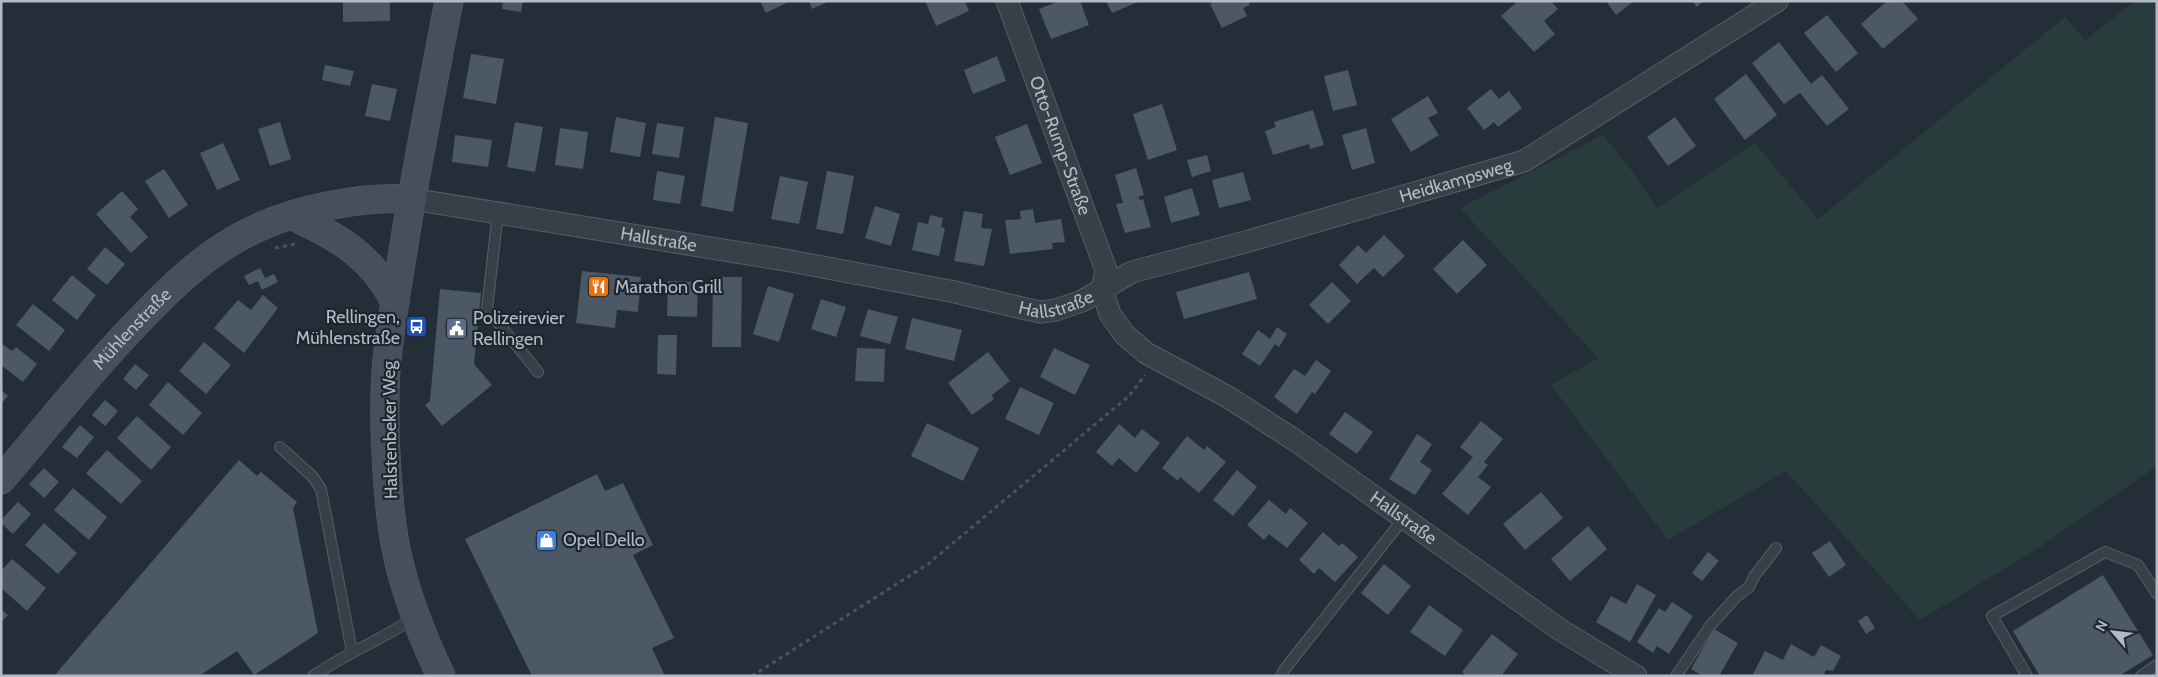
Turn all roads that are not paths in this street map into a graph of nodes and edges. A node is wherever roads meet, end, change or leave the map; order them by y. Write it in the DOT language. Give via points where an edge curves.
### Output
graph roads {
  1 [pos="449,1"];
  2 [pos="1006,1"];
  3 [pos="1777,1"];
  4 [pos="412,199"];
  5 [pos="498,212"];
  6 [pos="293,216"];
  7 [pos="1102,290"];
  8 [pos="395,302"];
  9 [pos="538,372"];
  10 [pos="280,447"];
  11 [pos="1,480"];
  12 [pos="1404,518"];
  13 [pos="1776,548"];
  14 [pos="2157,594"];
  15 [pos="415,617"];
  16 [pos="352,652"];
  17 [pos="2157,665"];
  18 [pos="312,676"];
  19 [pos="441,676"];
  20 [pos="1281,676"];
  21 [pos="1636,676"];
  22 [pos="1676,676"];
  23 [pos="2027,676"];
  24 [pos="2141,676"];
  1 -- 4 [label="main road, Halstenbeker Weg"];
  2 -- 7 [label="street, Otto-Rump-Straße" via="1106,270"];
  3 -- 7 [label="street, Heidkampsweg" via="1524,161 1132,272"];
  4 -- 5 [label="street, Hallstraße"];
  4 -- 6 [label="main road, Mühlenstraße" via="345,203"];
  4 -- 8 [label="main road, Halstenbeker Weg"];
  5 -- 7 [label="street, Hallstraße" via="776,258 1041,312 1069,307"];
  5 -- 9 [label="lane" via="487,310"];
  6 -- 8 [label="main road" via="341,240 361,255 386,284"];
  6 -- 11 [label="main road, Mühlenstraße" via="234,240 161,298 109,352"];
  7 -- 12 [label="street, Hallstraße" via="1114,322 1156,360 1228,397"];
  8 -- 15 [label="main road, Halstenbeker Weg" via="386,371 387,464 392,526"];
  10 -- 16 [label="lane" via="312,476 321,489"];
  12 -- 20 [label="lane"];
  12 -- 21 [label="street, Hallstraße" via="1559,629"];
  13 -- 22 [label="lane" via="1749,587 1736,596 1710,626"];
  14 -- 23 [label="lane" via="2138,564 2105,552 1992,616"];
  15 -- 16 [label="lane"];
  15 -- 19 [label="main road, Halstenbeker Weg"];
  16 -- 18 [label="lane"];
  17 -- 24 [label="lane"];
}
